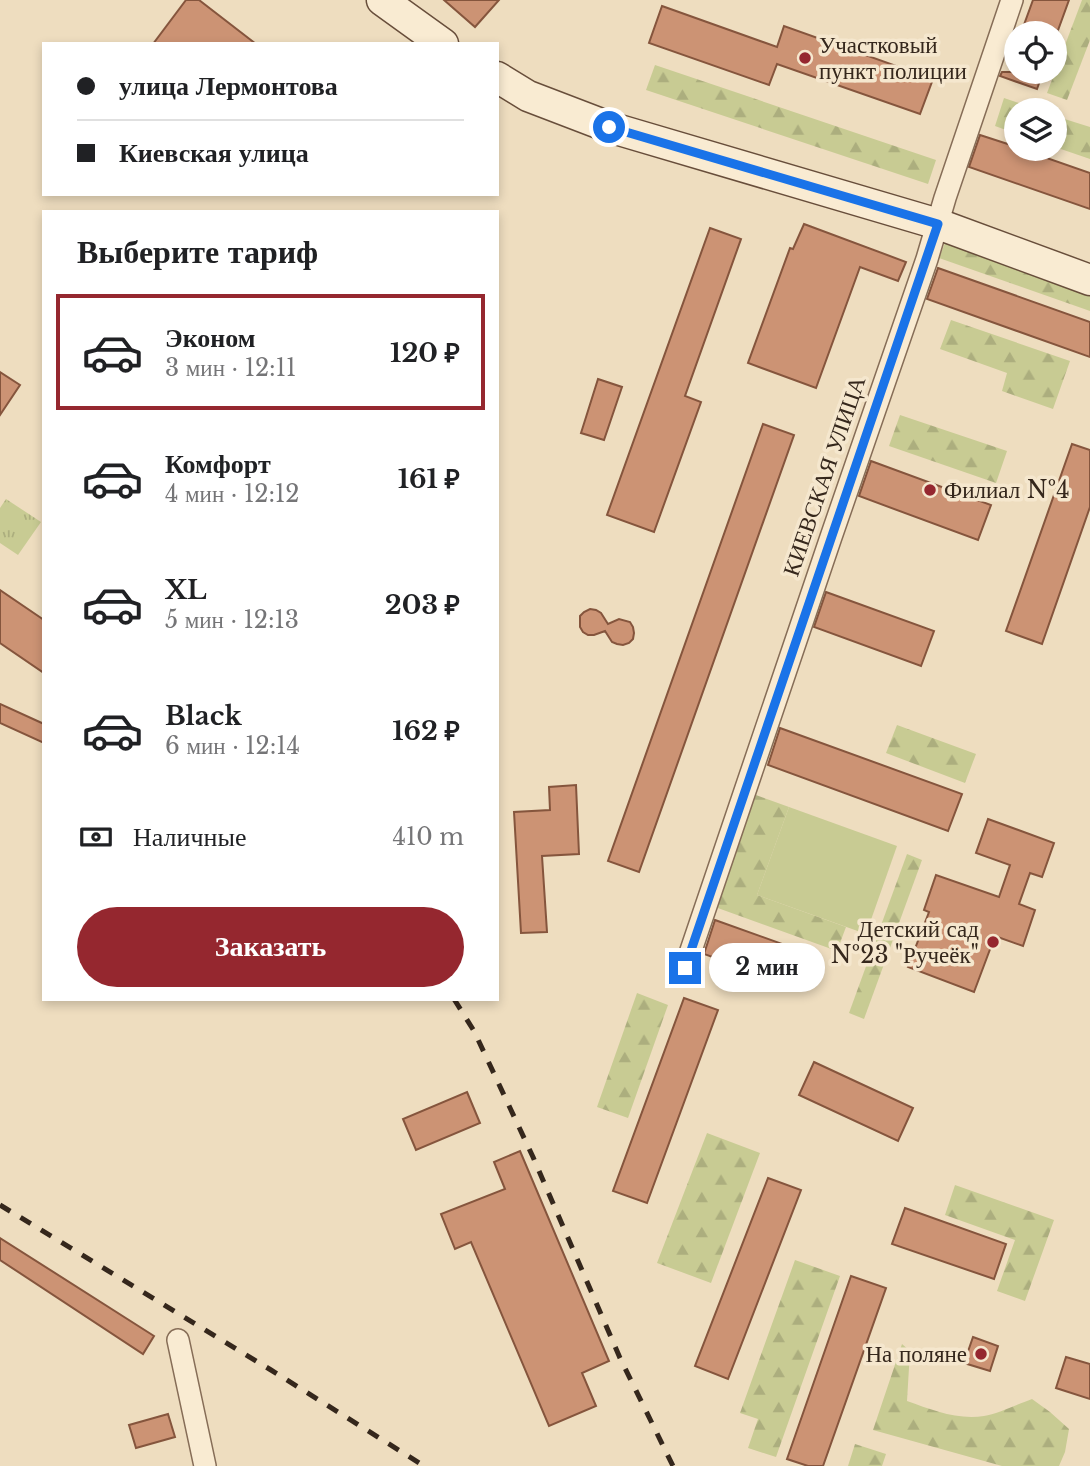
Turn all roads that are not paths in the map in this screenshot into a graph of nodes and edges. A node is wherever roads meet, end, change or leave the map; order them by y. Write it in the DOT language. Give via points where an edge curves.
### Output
graph roads {
  1 [pos="382,0"];
  2 [pos="1012,0"];
  3 [pos="440,42"];
  4 [pos="499,78"];
  5 [pos="938,224"];
  6 [pos="1090,280"];
  7 [pos="685,968"];
  8 [pos="178,1340"];
  9 [pos="205,1466"];
  1 -- 3 [label="street"];
  2 -- 5 [label="street, КИЕВСКАЯ УЛИЦА"];
  4 -- 5 [label="street" via="528,96 609,127"];
  5 -- 6 [label="street"];
  5 -- 7 [label="street, КИЕВСКАЯ УЛИЦА"];
  8 -- 9 [label="street"];
}
